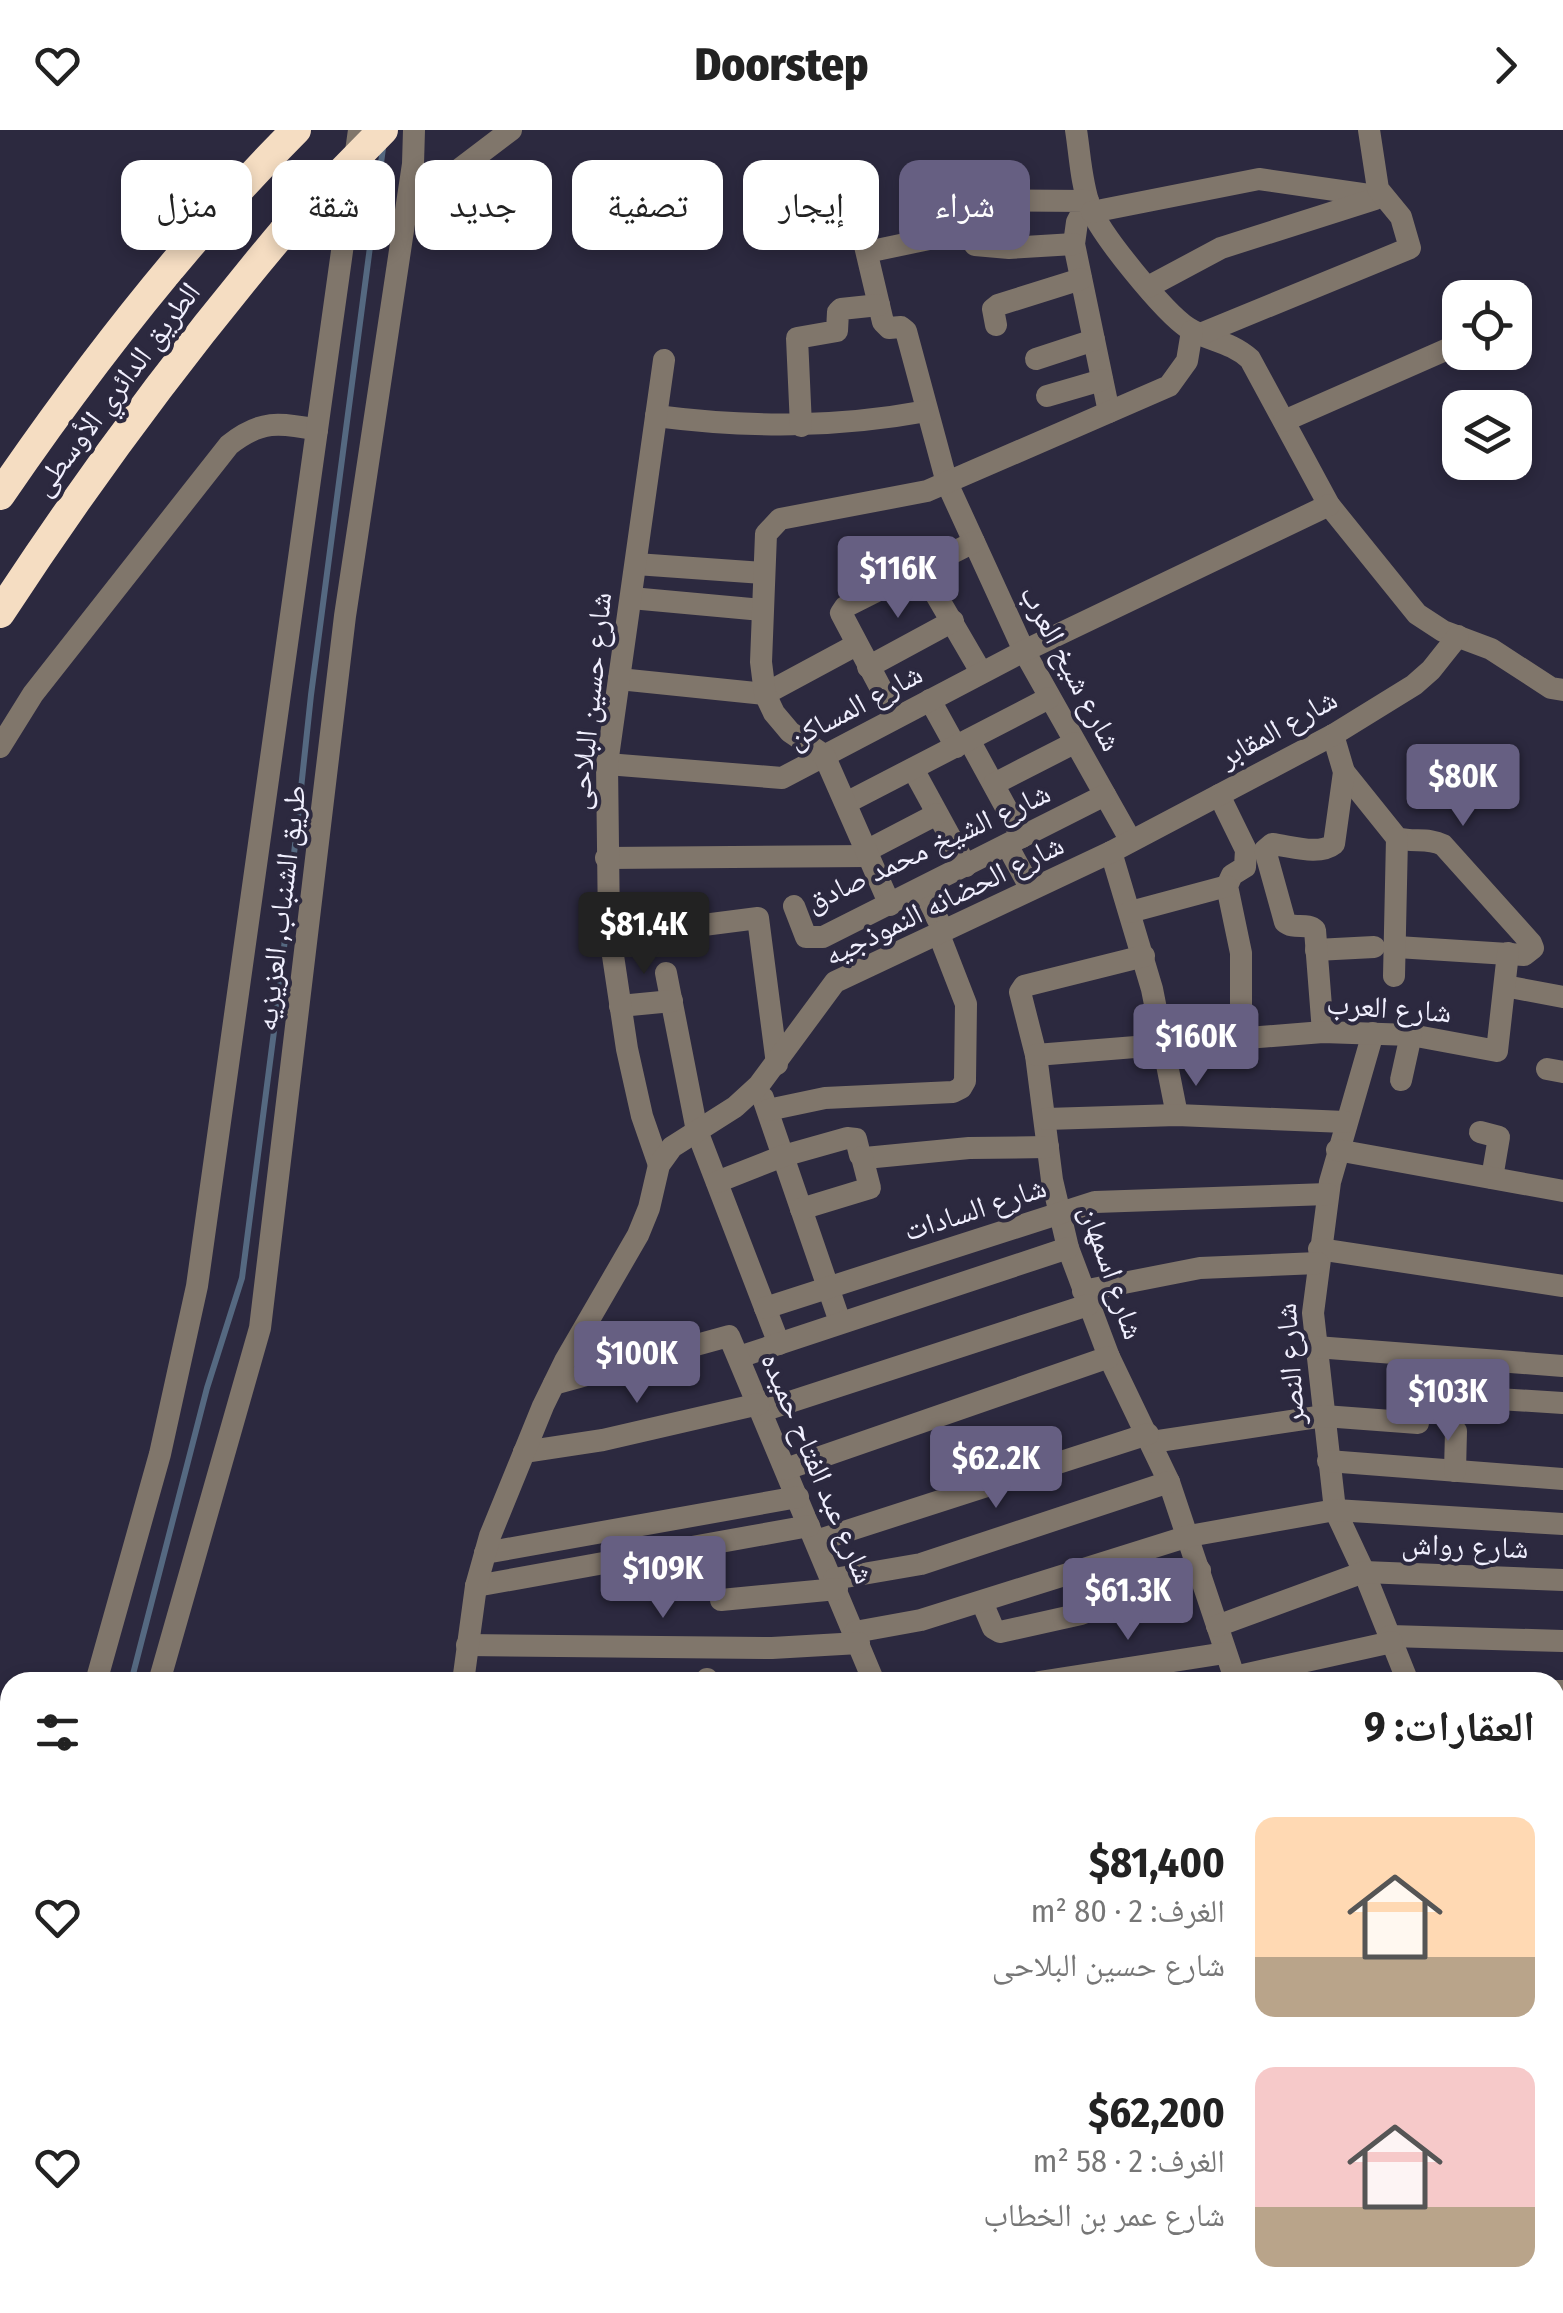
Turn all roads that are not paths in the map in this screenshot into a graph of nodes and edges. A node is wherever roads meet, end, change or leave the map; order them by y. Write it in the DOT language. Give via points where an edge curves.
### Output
graph roads {
  1 [pos="296,130"];
  2 [pos="359,130"];
  3 [pos="384,130"];
  4 [pos="414,130"];
  5 [pos="511,130"];
  6 [pos="1076,130"];
  7 [pos="1369,130"];
  8 [pos="1382,196"];
  9 [pos="1030,204"];
  10 [pos="1090,207"];
  11 [pos="407,209"];
  12 [pos="1074,244"];
  13 [pos="899,245"];
  14 [pos="1030,247"];
  15 [pos="867,252"];
  16 [pos="1080,279"];
  17 [pos="1148,287"];
  18 [pos="879,306"];
  19 [pos="996,325"];
  20 [pos="1198,332"];
  21 [pos="1094,340"];
  22 [pos="1442,352"];
  23 [pos="1036,359"];
  24 [pos="664,360"];
  25 [pos="1102,380"];
  26 [pos="1046,396"];
  27 [pos="927,410"];
  28 [pos="1109,412"];
  29 [pos="656,416"];
  30 [pos="1284,421"];
  31 [pos="801,426"];
  32 [pos="317,430"];
  33 [pos="947,483"];
  34 [pos="0,495"];
  35 [pos="1329,505"];
  36 [pos="974,542"];
  37 [pos="636,564"];
  38 [pos="921,569"];
  39 [pos="763,573"];
  40 [pos="631,598"];
  41 [pos="762,610"];
  42 [pos="0,613"];
  43 [pos="953,621"];
  44 [pos="1458,636"];
  45 [pos="856,645"];
  46 [pos="1024,651"];
  47 [pos="868,667"];
  48 [pos="982,672"];
  49 [pos="619,679"];
  50 [pos="1563,690"];
  51 [pos="765,694"];
  52 [pos="1050,698"];
  53 [pos="930,700"];
  54 [pos="896,717"];
  55 [pos="1332,735"];
  56 [pos="1074,742"];
  57 [pos="962,743"];
  58 [pos="0,746"];
  59 [pos="824,755"];
  60 [pos="607,764"];
  61 [pos="912,769"];
  62 [pos="1344,772"];
  63 [pos="994,784"];
  64 [pos="1105,795"];
  65 [pos="1219,795"];
  66 [pos="846,803"];
  67 [pos="937,814"];
  68 [pos="1397,838"];
  69 [pos="1015,841"];
  70 [pos="1121,846"];
  71 [pos="868,853"];
  72 [pos="1256,853"];
  73 [pos="606,858"];
  74 [pos="966,866"];
  75 [pos="1214,881"];
  76 [pos="921,889"];
  77 [pos="1031,889"];
  78 [pos="890,905"];
  79 [pos="794,906"];
  80 [pos="1130,912"];
  81 [pos="940,931"];
  82 [pos="610,937"];
  83 [pos="1385,947"];
  84 [pos="1316,950"];
  85 [pos="1508,953"];
  86 [pos="1144,956"];
  87 [pos="666,973"];
  88 [pos="1394,976"];
  89 [pos="1505,986"];
  90 [pos="1563,997"];
  91 [pos="672,1001"];
  92 [pos="620,1006"];
  93 [pos="1323,1032"];
  94 [pos="1373,1032"];
  95 [pos="1411,1036"];
  96 [pos="1241,1038"];
  97 [pos="1165,1044"];
  98 [pos="1036,1055"];
  99 [pos="776,1064"];
  100 [pos="1402,1080"];
  101 [pos="759,1085"];
  102 [pos="768,1110"];
  103 [pos="1177,1115"];
  104 [pos="1046,1119"];
  105 [pos="1345,1122"];
  106 [pos="697,1131"];
  107 [pos="1480,1132"];
  108 [pos="1048,1147"];
  109 [pos="1337,1150"];
  110 [pos="783,1156"];
  111 [pos="862,1157"];
  112 [pos="658,1165"];
  113 [pos="1492,1178"];
  114 [pos="717,1182"];
  115 [pos="1563,1191"];
  116 [pos="1328,1194"];
  117 [pos="801,1209"];
  118 [pos="1059,1214"];
  119 [pos="1068,1248"];
  120 [pos="1319,1256"];
  121 [pos="1563,1286"];
  122 [pos="828,1287"];
  123 [pos="1085,1298"];
  124 [pos="765,1308"];
  125 [pos="840,1322"];
  126 [pos="778,1344"];
  127 [pos="1316,1346"];
  128 [pos="1109,1356"];
  129 [pos="739,1357"];
  130 [pos="1563,1366"];
  131 [pos="554,1384"];
  132 [pos="1417,1394"];
  133 [pos="1563,1404"];
  134 [pos="761,1407"];
  135 [pos="1324,1416"];
  136 [pos="1418,1422"];
  137 [pos="1456,1431"];
  138 [pos="1150,1438"];
  139 [pos="524,1452"];
  140 [pos="1328,1460"];
  141 [pos="786,1469"];
  142 [pos="1455,1470"];
  143 [pos="1563,1479"];
  144 [pos="1169,1482"];
  145 [pos="798,1497"];
  146 [pos="1334,1510"];
  147 [pos="1563,1524"];
  148 [pos="813,1533"];
  149 [pos="1189,1536"];
  150 [pos="485,1553"];
  151 [pos="1200,1570"];
  152 [pos="1364,1572"];
  153 [pos="1066,1575"];
  154 [pos="1563,1580"];
  155 [pos="835,1584"];
  156 [pos="476,1586"];
  157 [pos="721,1600"];
  158 [pos="982,1602"];
  159 [pos="1082,1614"];
  160 [pos="1218,1626"];
  161 [pos="857,1638"];
  162 [pos="1391,1639"];
  163 [pos="1563,1641"];
  164 [pos="467,1645"];
  165 [pos="1225,1653"];
  166 [pos="99,1672"];
  167 [pos="162,1672"];
  168 [pos="464,1672"];
  169 [pos="870,1672"];
  170 [pos="1103,1672"];
  171 [pos="1232,1672"];
  172 [pos="1265,1672"];
  173 [pos="1404,1672"];
  1 -- 34 [label="highway, الطريق الدائري الأوسطى" via="136,306"];
  2 -- 32 [label="street, طريق الشنباب, العزيزيه"];
  3 -- 42 [label="highway, الطريق الدائري الأوسطى, bridge" via="284,231 197,334"];
  4 -- 11 [label="street, طريق الشنباب, العزيزيه"];
  5 -- 11 [label="street"];
  6 -- 10 [label="street"];
  7 -- 8 [label="street"];
  8 -- 10 [label="street" via="1259,180"];
  8 -- 17 [label="street" via="1221,248"];
  8 -- 20 [label="street" via="1401,218 1410,248"];
  9 -- 10 [label="street"];
  10 -- 12 [label="street" via="1078,222"];
  10 -- 17 [label="street"];
  11 -- 167 [label="street, طريق الشنباب, العزيزيه" via="345,616 260,1328"];
  12 -- 14 [label="street"];
  12 -- 16 [label="street"];
  13 -- 15 [label="street"];
  15 -- 18 [label="street, شارع شيخ العرب"];
  16 -- 19 [label="street" via="998,306"];
  16 -- 21 [label="street"];
  17 -- 20 [label="street"];
  18 -- 27 [label="street, شارع شيخ العرب" via="885,326 904,328"];
  18 -- 31 [label="street" via="841,309 837,330 797,338"];
  20 -- 28 [label="street" via="1168,386"];
  20 -- 30 [label="street" via="1236,346 1250,359"];
  21 -- 23 [label="street"];
  21 -- 25 [label="street"];
  22 -- 30 [label="street"];
  24 -- 29 [label="street, شارع حسين البلاحى"];
  25 -- 26 [label="street"];
  25 -- 28 [label="street"];
  27 -- 31 [label="street"];
  27 -- 33 [label="street, شارع شيخ العرب"];
  28 -- 33 [label="street"];
  29 -- 31 [label="street"];
  29 -- 37 [label="street, شارع حسين البلاحى"];
  30 -- 35 [label="street"];
  32 -- 58 [label="street" via="282,422 245,432 229,445 33,694"];
  32 -- 166 [label="street, طريق الشنباب, العزيزيه" via="197,1286 160,1454"];
  33 -- 36 [label="street, شارع شيخ العرب"];
  33 -- 39 [label="street" via="780,519 766,534"];
  35 -- 44 [label="street" via="1418,614"];
  35 -- 46 [label="street, شارع المساكن"];
  36 -- 38 [label="street"];
  36 -- 46 [label="street, شارع شيخ العرب"];
  37 -- 39 [label="street"];
  37 -- 40 [label="street, شارع حسين البلاحى"];
  38 -- 43 [label="street"];
  38 -- 45 [label="street" via="844,608"];
  39 -- 41 [label="street"];
  40 -- 41 [label="street"];
  40 -- 49 [label="street, شارع حسين البلاحى"];
  41 -- 51 [label="street"];
  43 -- 47 [label="street"];
  43 -- 48 [label="street"];
  44 -- 50 [label="street"];
  44 -- 55 [label="street, شارع المقابر" via="1414,685"];
  45 -- 47 [label="street"];
  45 -- 51 [label="street"];
  46 -- 48 [label="street, شارع المساكن"];
  46 -- 52 [label="street, شارع شيخ العرب"];
  47 -- 54 [label="street"];
  48 -- 53 [label="street, شارع المساكن"];
  49 -- 51 [label="street"];
  49 -- 60 [label="street, شارع حسين البلاحى"];
  51 -- 59 [label="street" via="790,732"];
  52 -- 56 [label="street, شارع شيخ العرب"];
  52 -- 57 [label="street"];
  53 -- 54 [label="street, شارع المساكن"];
  53 -- 57 [label="street"];
  54 -- 59 [label="street, شارع المساكن"];
  55 -- 62 [label="street"];
  55 -- 65 [label="street, شارع المقابر"];
  56 -- 63 [label="street"];
  56 -- 64 [label="street, شارع شيخ العرب"];
  57 -- 61 [label="street"];
  57 -- 63 [label="street"];
  59 -- 60 [label="street, شارع المساكن" via="770,779"];
  59 -- 66 [label="street"];
  60 -- 73 [label="street, شارع حسين البلاحى"];
  61 -- 66 [label="street"];
  61 -- 67 [label="street"];
  62 -- 68 [label="street"];
  62 -- 72 [label="street" via="1334,844 1317,850 1272,844"];
  63 -- 69 [label="street"];
  64 -- 69 [label="street, شارع الشيخ محمد صادق"];
  64 -- 70 [label="street, شارع شيخ العرب"];
  65 -- 70 [label="street, شارع المقابر"];
  65 -- 72 [label="street"];
  66 -- 71 [label="street"];
  67 -- 71 [label="street"];
  67 -- 74 [label="street"];
  68 -- 83 [label="street"];
  68 -- 85 [label="street" via="1443,845 1531,943 1530,953"];
  69 -- 74 [label="street, شارع الشيخ محمد صادق"];
  69 -- 77 [label="street"];
  70 -- 77 [label="street, شارع الحضانه النموذجيه"];
  70 -- 80 [label="street, شارع شيخ العرب"];
  71 -- 73 [label="street"];
  71 -- 78 [label="street"];
  72 -- 75 [label="street" via="1245,867"];
  72 -- 84 [label="street" via="1285,922 1314,928"];
  73 -- 82 [label="street, شارع حسين البلاحى"];
  74 -- 76 [label="street, شارع الشيخ محمد صادق"];
  75 -- 80 [label="street"];
  75 -- 96 [label="street" via="1241,953"];
  76 -- 78 [label="street, شارع الشيخ محمد صادق"];
  76 -- 81 [label="street"];
  77 -- 81 [label="street, شارع الحضانه النموذجيه"];
  78 -- 79 [label="street, شارع الشيخ محمد صادق" via="814,938 806,936"];
  80 -- 86 [label="street, شارع شيخ العرب"];
  81 -- 99 [label="street, شارع الحضانه النموذجيه" via="835,982"];
  81 -- 102 [label="street" via="966,1004 961,1088 825,1098"];
  82 -- 92 [label="street, شارع حسين البلاحى"];
  82 -- 99 [label="street" via="758,918"];
  83 -- 84 [label="street"];
  83 -- 85 [label="street"];
  83 -- 88 [label="street"];
  84 -- 93 [label="street"];
  85 -- 89 [label="street"];
  86 -- 97 [label="street, شارع شيخ العرب"];
  86 -- 98 [label="street, شارع اسمهان" via="1020,988"];
  87 -- 91 [label="street"];
  89 -- 90 [label="street"];
  89 -- 95 [label="street, شارع العرب" via="1497,1051"];
  91 -- 92 [label="street"];
  91 -- 106 [label="street"];
  92 -- 112 [label="street, شارع حسين البلاحى"];
  93 -- 94 [label="street, شارع العرب"];
  93 -- 96 [label="street, شارع العرب"];
  94 -- 95 [label="street, شارع العرب"];
  94 -- 105 [label="street, شارع النصر"];
  95 -- 100 [label="street"];
  96 -- 97 [label="street, شارع العرب"];
  97 -- 98 [label="street, شارع العرب"];
  97 -- 103 [label="street, شارع شيخ العرب"];
  98 -- 104 [label="street, شارع اسمهان"];
  99 -- 101 [label="street, شارع الحضانه النموذجيه"];
  101 -- 102 [label="street"];
  101 -- 106 [label="street, شارع الحضانه النموذجيه"];
  102 -- 110 [label="street"];
  103 -- 104 [label="street"];
  103 -- 105 [label="street"];
  104 -- 108 [label="street, شارع اسمهان"];
  105 -- 109 [label="street, شارع النصر"];
  106 -- 112 [label="street, شارع الحضانه النموذجيه"];
  106 -- 114 [label="street"];
  107 -- 113 [label="street" via="1499,1137"];
  108 -- 111 [label="street"];
  108 -- 118 [label="street, شارع اسمهان"];
  109 -- 113 [label="street"];
  109 -- 116 [label="street, شارع النصر"];
  110 -- 111 [label="street" via="847,1138 856,1139"];
  110 -- 114 [label="street"];
  110 -- 117 [label="street"];
  111 -- 117 [label="street" via="870,1188"];
  112 -- 131 [label="street" via="638,1235"];
  113 -- 115 [label="street"];
  114 -- 124 [label="street"];
  116 -- 118 [label="street, شارع السادات" via="1113,1200"];
  116 -- 120 [label="street, شارع النصر"];
  117 -- 122 [label="street"];
  118 -- 119 [label="street, شارع اسمهان"];
  118 -- 122 [label="street, شارع السادات"];
  119 -- 123 [label="street, شارع اسمهان"];
  119 -- 125 [label="street"];
  120 -- 121 [label="street"];
  120 -- 123 [label="street" via="1200,1268"];
  120 -- 127 [label="street, شارع النصر"];
  122 -- 124 [label="street, شارع السادات"];
  122 -- 125 [label="street"];
  123 -- 128 [label="street, شارع اسمهان"];
  123 -- 134 [label="street"];
  124 -- 126 [label="street"];
  125 -- 126 [label="street"];
  126 -- 129 [label="street"];
  127 -- 130 [label="street"];
  127 -- 135 [label="street, شارع النصر"];
  128 -- 138 [label="street, شارع اسمهان"];
  128 -- 141 [label="street"];
  129 -- 131 [label="street, شارع عبد الفتاح حميده" via="726,1336"];
  129 -- 134 [label="street, شارع عبد الفتاح حميده"];
  131 -- 139 [label="street"];
  132 -- 133 [label="street"];
  134 -- 139 [label="street"];
  134 -- 141 [label="street, شارع عبد الفتاح حميده"];
  135 -- 136 [label="street"];
  135 -- 138 [label="street"];
  135 -- 140 [label="street, شارع النصر"];
  137 -- 142 [label="street"];
  138 -- 144 [label="street, شارع اسمهان"];
  138 -- 148 [label="street"];
  139 -- 150 [label="street"];
  140 -- 142 [label="street"];
  140 -- 146 [label="street, شارع النصر"];
  141 -- 145 [label="street, شارع عبد الفتاح حميده"];
  142 -- 143 [label="street"];
  144 -- 149 [label="street, شارع اسمهان"];
  144 -- 155 [label="street" via="921,1564"];
  145 -- 148 [label="street, شارع عبد الفتاح حميده"];
  145 -- 150 [label="street"];
  146 -- 147 [label="street"];
  146 -- 149 [label="street"];
  146 -- 152 [label="street, شارع النصر"];
  148 -- 155 [label="street, شارع عبد الفتاح حميده"];
  148 -- 156 [label="street"];
  149 -- 151 [label="street, شارع اسمهان"];
  149 -- 153 [label="street"];
  150 -- 156 [label="street"];
  151 -- 159 [label="street"];
  151 -- 160 [label="street, شارع اسمهان"];
  152 -- 154 [label="street, شارع رواش"];
  152 -- 160 [label="street"];
  152 -- 162 [label="street, شارع النصر"];
  153 -- 158 [label="street"];
  153 -- 159 [label="street"];
  155 -- 157 [label="street"];
  155 -- 161 [label="street, شارع عبد الفتاح حميده"];
  156 -- 164 [label="street"];
  158 -- 159 [label="street" via="996,1632"];
  158 -- 161 [label="street"];
  160 -- 165 [label="street, شارع اسمهان"];
  161 -- 164 [label="street" via="772,1648"];
  161 -- 169 [label="street, شارع عبد الفتاح حميده"];
  162 -- 163 [label="street"];
  162 -- 172 [label="street"];
  162 -- 173 [label="street, شارع النصر"];
  164 -- 168 [label="street"];
  165 -- 170 [label="street"];
  165 -- 171 [label="street, شارع اسمهان"];
}
